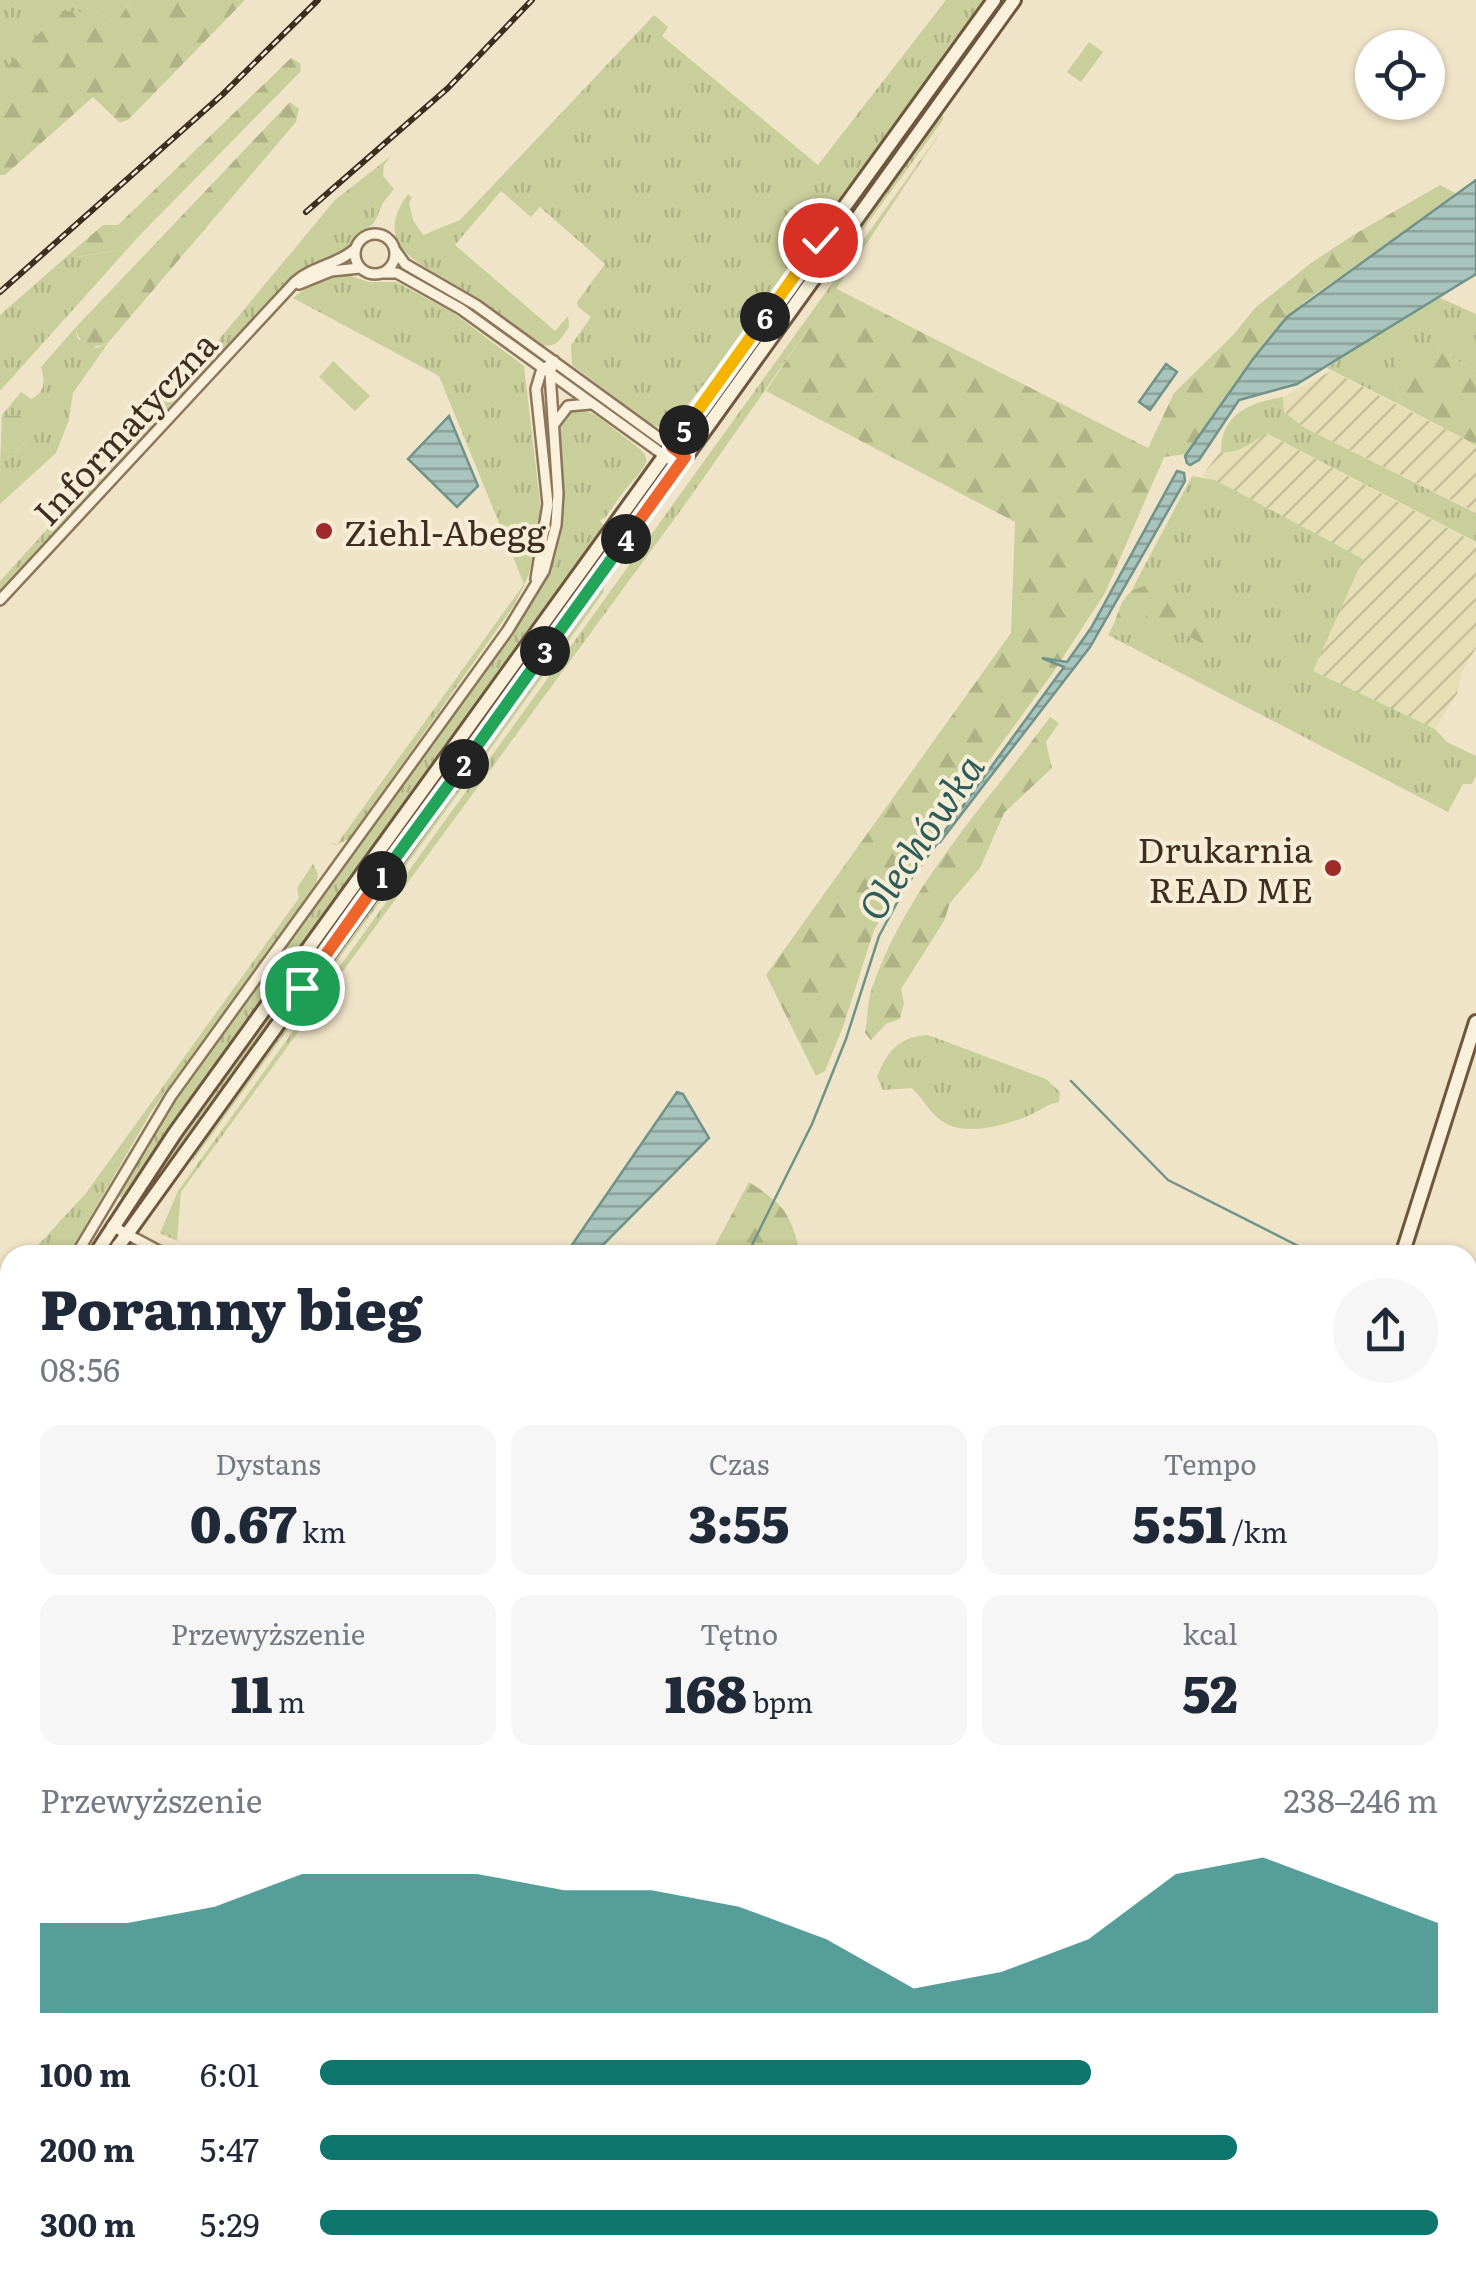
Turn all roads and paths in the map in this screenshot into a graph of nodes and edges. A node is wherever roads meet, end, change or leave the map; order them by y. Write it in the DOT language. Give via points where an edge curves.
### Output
graph roads {
  1 [pos="994,0"];
  2 [pos="1014,0"];
  3 [pos="355,248"];
  4 [pos="395,250"];
  5 [pos="361,269"];
  6 [pos="381,274"];
  7 [pos="288,291"];
  8 [pos="554,361"];
  9 [pos="547,371"];
  10 [pos="594,404"];
  11 [pos="554,425"];
  12 [pos="668,451"];
  13 [pos="682,461"];
  14 [pos="535,583"];
  15 [pos="0,600"];
  16 [pos="1476,1022"];
  17 [pos="108,1232"];
  18 [pos="82,1245"];
  19 [pos="101,1245"];
  20 [pos="120,1245"];
  21 [pos="1405,1245"];
  1 -- 12 [label="street"];
  2 -- 13 [label="street"];
  3 -- 4 [label="street" via="365,236 379,234"];
  3 -- 5 [label="street"];
  3 -- 7 [label="street, Informatyczna" via="302,276"];
  4 -- 6 [label="street"];
  4 -- 8 [label="street" via="404,264"];
  5 -- 6 [label="street"];
  5 -- 7 [label="street, Informatyczna" via="331,270"];
  6 -- 9 [label="street" via="397,273 448,301"];
  7 -- 15 [label="street, Informatyczna"];
  8 -- 9 [label="street"];
  8 -- 12 [label="street"];
  9 -- 10 [label="street"];
  9 -- 11 [label="street"];
  9 -- 14 [label="street" via="536,389 547,521"];
  10 -- 11 [label="street" via="568,406"];
  10 -- 12 [label="street"];
  11 -- 14 [label="street" via="558,510"];
  12 -- 13 [label="street"];
  12 -- 17 [label="street"];
  13 -- 20 [label="street"];
  14 -- 18 [label="street" via="508,630 172,1096"];
  16 -- 21 [label="street"];
  17 -- 19 [label="street"];
  17 -- 20 [label="street"];
}
